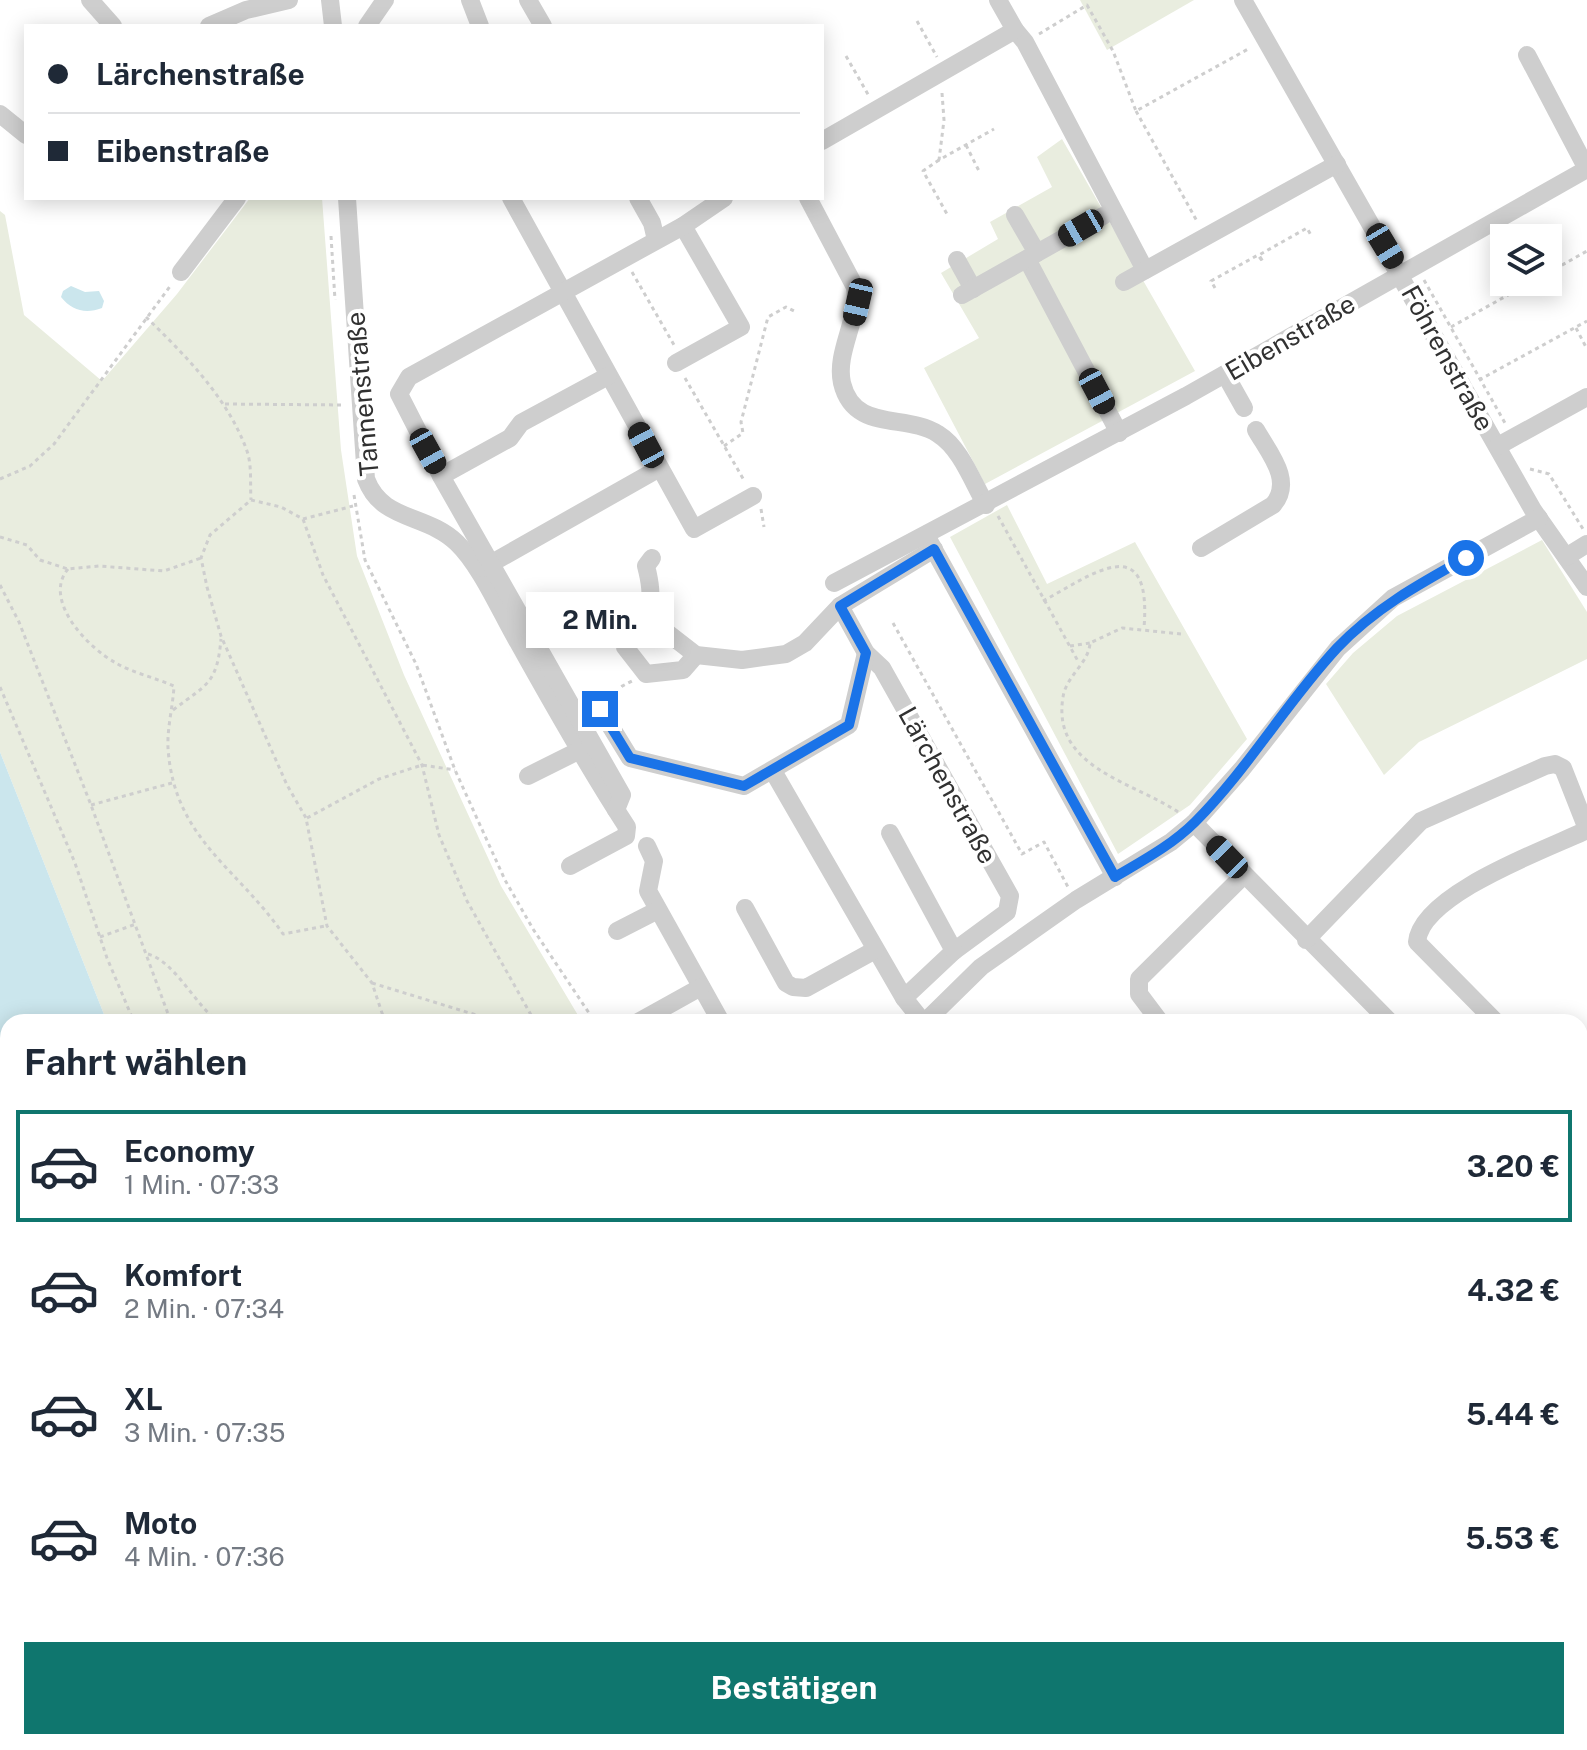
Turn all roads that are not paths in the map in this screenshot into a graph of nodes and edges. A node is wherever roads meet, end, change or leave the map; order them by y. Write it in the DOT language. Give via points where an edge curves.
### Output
graph roads {
  1 [pos="90,0"];
  2 [pos="289,0"];
  3 [pos="330,0"];
  4 [pos="385,0"];
  5 [pos="470,0"];
  6 [pos="528,0"];
  7 [pos="998,0"];
  8 [pos="1243,0"];
  9 [pos="242,5"];
  10 [pos="111,24"];
  11 [pos="212,24"];
  12 [pos="333,24"];
  13 [pos="368,24"];
  14 [pos="479,24"];
  15 [pos="542,24"];
  16 [pos="1020,36"];
  17 [pos="1527,55"];
  18 [pos="0,114"];
  19 [pos="24,133"];
  20 [pos="824,140"];
  21 [pos="1337,164"];
  22 [pos="235,200"];
  23 [pos="347,200"];
  24 [pos="512,200"];
  25 [pos="639,200"];
  26 [pos="721,200"];
  27 [pos="809,200"];
  28 [pos="1107,213"];
  29 [pos="1015,215"];
  30 [pos="683,226"];
  31 [pos="654,232"];
  32 [pos="1032,256"];
  33 [pos="957,260"];
  34 [pos="1145,270"];
  35 [pos="181,272"];
  36 [pos="1401,273"];
  37 [pos="1124,282"];
  38 [pos="564,292"];
  39 [pos="676,363"];
  40 [pos="1225,374"];
  41 [pos="608,376"];
  42 [pos="1587,397"];
  43 [pos="1244,408"];
  44 [pos="1256,430"];
  45 [pos="1119,433"];
  46 [pos="1498,446"];
  47 [pos="658,469"];
  48 [pos="441,476"];
  49 [pos="753,496"];
  50 [pos="988,503"];
  51 [pos="1539,518"];
  52 [pos="930,543"];
  53 [pos="1587,544"];
  54 [pos="1201,548"];
  55 [pos="1566,557"];
  56 [pos="652,558"];
  57 [pos="484,568"];
  58 [pos="834,583"];
  59 [pos="1587,587"];
  60 [pos="840,606"];
  61 [pos="647,617"];
  62 [pos="866,653"];
  63 [pos="696,655"];
  64 [pos="577,713"];
  65 [pos="578,751"];
  66 [pos="773,771"];
  67 [pos="528,776"];
  68 [pos="616,810"];
  69 [pos="1194,823"];
  70 [pos="1587,830"];
  71 [pos="890,833"];
  72 [pos="647,846"];
  73 [pos="570,866"];
  74 [pos="1244,875"];
  75 [pos="1115,877"];
  76 [pos="745,908"];
  77 [pos="658,910"];
  78 [pos="617,931"];
  79 [pos="1306,940"];
  80 [pos="954,951"];
  81 [pos="880,958"];
  82 [pos="701,987"];
  83 [pos="904,998"];
  84 [pos="652,1014"];
  85 [pos="716,1014"];
  86 [pos="917,1014"];
  87 [pos="932,1014"];
  88 [pos="1154,1014"];
  89 [pos="1382,1014"];
  90 [pos="1488,1014"];
  1 -- 10 [label="street"];
  2 -- 9 [label="street"];
  3 -- 12 [label="street"];
  4 -- 13 [label="street"];
  5 -- 14 [label="street"];
  6 -- 15 [label="street"];
  7 -- 16 [label="street"];
  8 -- 21 [label="street, Föhrenstraße"];
  9 -- 11 [label="street"];
  16 -- 20 [label="street"];
  16 -- 28 [label="street"];
  17 -- 36 [label="street, Eibenstraße" via="1587,169"];
  18 -- 19 [label="street"];
  21 -- 34 [label="street"];
  21 -- 36 [label="street, Föhrenstraße"];
  22 -- 35 [label="street"];
  23 -- 57 [label="street, Tannenstraße" via="366,479 373,497 387,509 428,521"];
  24 -- 38 [label="street"];
  25 -- 31 [label="street"];
  26 -- 30 [label="street"];
  27 -- 50 [label="street" via="858,302 841,370 848,398 873,420 939,434"];
  28 -- 32 [label="street"];
  28 -- 34 [label="street"];
  29 -- 32 [label="street"];
  30 -- 31 [label="street"];
  30 -- 39 [label="street" via="741,327"];
  31 -- 38 [label="street" via="624,258"];
  32 -- 33 [label="street" via="967,292"];
  32 -- 45 [label="street"];
  34 -- 37 [label="street"];
  36 -- 40 [label="street, Eibenstraße"];
  36 -- 46 [label="street, Föhrenstraße"];
  38 -- 41 [label="street"];
  38 -- 48 [label="street" via="401,386 400,402"];
  40 -- 43 [label="street"];
  40 -- 45 [label="street, Eibenstraße"];
  41 -- 47 [label="street"];
  41 -- 48 [label="street" via="521,423 510,438"];
  42 -- 46 [label="street"];
  44 -- 54 [label="street" via="1281,475 1279,499"];
  45 -- 50 [label="street, Eibenstraße"];
  46 -- 51 [label="street, Föhrenstraße"];
  47 -- 49 [label="street" via="694,529"];
  47 -- 57 [label="street"];
  48 -- 57 [label="street"];
  50 -- 52 [label="street, Eibenstraße"];
  51 -- 55 [label="street, Föhrenstraße"];
  51 -- 69 [label="street" via="1393,598 1338,648"];
  52 -- 58 [label="street, Eibenstraße"];
  52 -- 60 [label="street, Eibenstraße"];
  52 -- 75 [label="street"];
  53 -- 55 [label="street"];
  55 -- 59 [label="street, Föhrenstraße"];
  56 -- 61 [label="street" via="646,566 652,588"];
  57 -- 64 [label="street"];
  57 -- 65 [label="street, Tannenstraße"];
  60 -- 62 [label="street, Lärchenstraße"];
  60 -- 63 [label="street, Eibenstraße" via="805,643 786,654 742,660"];
  61 -- 63 [label="street"];
  61 -- 63 [label="street" via="626,636 625,647 646,674 683,670"];
  62 -- 66 [label="street" via="849,725"];
  62 -- 80 [label="street, Lärchenstraße" via="882,668 1010,896 1007,912"];
  64 -- 66 [label="street" via="600,709 630,758 744,786"];
  64 -- 68 [label="street" via="622,795"];
  65 -- 67 [label="street"];
  65 -- 68 [label="street, Tannenstraße"];
  66 -- 81 [label="street"];
  68 -- 73 [label="street, Tannenstraße" via="627,827 626,836"];
  69 -- 74 [label="street"];
  69 -- 75 [label="street"];
  70 -- 79 [label="street" via="1563,768 1545,766 1421,821"];
  70 -- 90 [label="street" via="1462,887 1419,930 1417,942"];
  71 -- 80 [label="street"];
  72 -- 77 [label="street" via="654,861 648,891"];
  74 -- 79 [label="street"];
  74 -- 88 [label="street" via="1139,979 1139,994"];
  75 -- 87 [label="street" via="981,967"];
  76 -- 81 [label="street" via="793,987 806,988"];
  77 -- 78 [label="street"];
  77 -- 82 [label="street"];
  79 -- 89 [label="street"];
  80 -- 83 [label="street, Lärchenstraße"];
  81 -- 83 [label="street"];
  82 -- 84 [label="street"];
  82 -- 85 [label="street"];
  83 -- 86 [label="street"];
}
